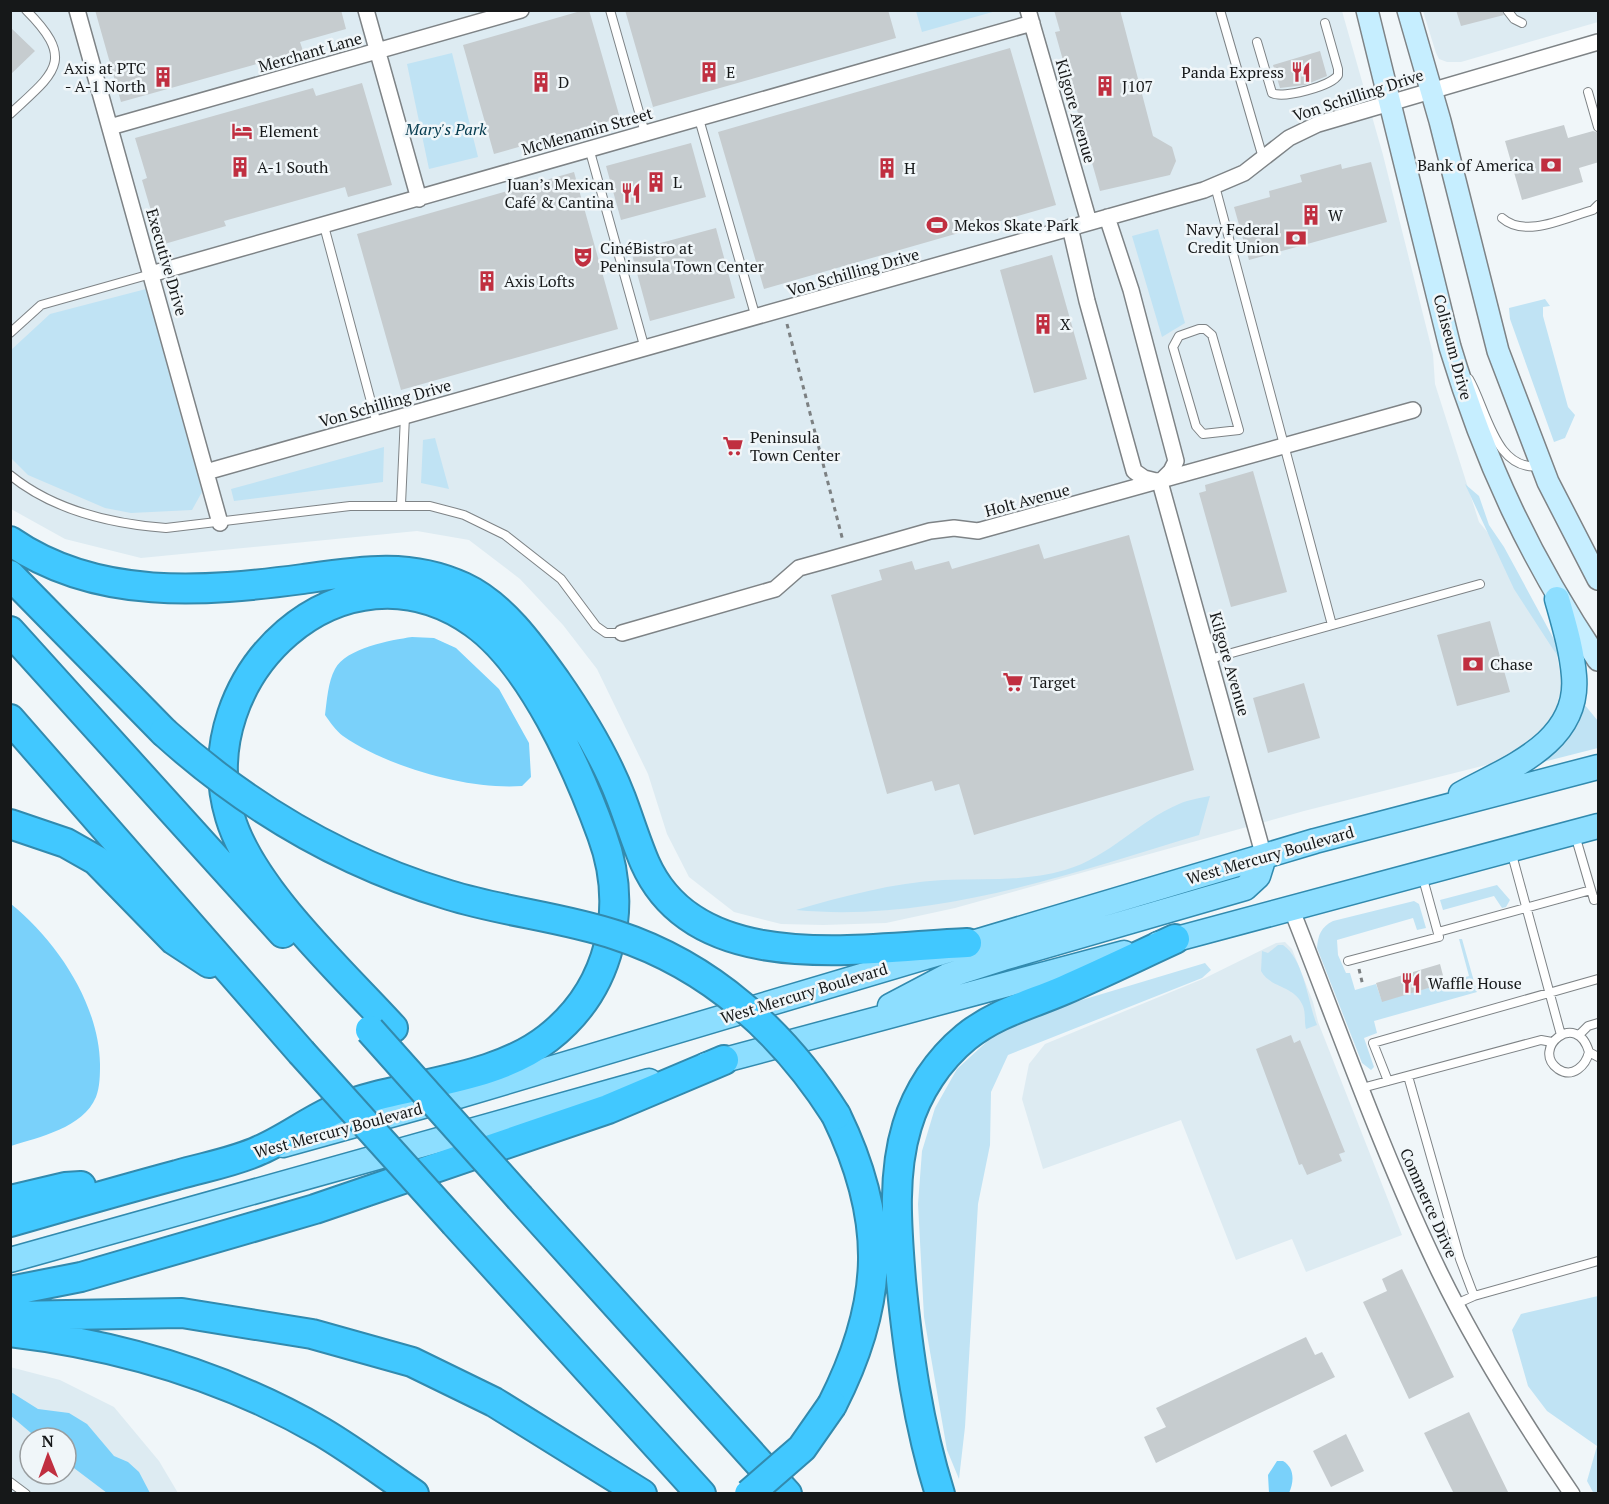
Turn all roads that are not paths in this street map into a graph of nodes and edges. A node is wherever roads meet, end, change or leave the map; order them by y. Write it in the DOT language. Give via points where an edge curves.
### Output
graph roads {
  1 [pos="27,10"];
  2 [pos="77,10"];
  3 [pos="366,10"];
  4 [pos="520,10"];
  5 [pos="610,10"];
  6 [pos="1220,10"];
  7 [pos="1367,10"];
  8 [pos="1408,10"];
  9 [pos="1507,10"];
  10 [pos="1030,17"];
  11 [pos="1325,22"];
  12 [pos="1522,23"];
  13 [pos="1257,42"];
  14 [pos="1599,42"];
  15 [pos="378,52"];
  16 [pos="1431,90"];
  17 [pos="1588,92"];
  18 [pos="1391,101"];
  19 [pos="10,114"];
  20 [pos="699,119"];
  21 [pos="110,126"];
  22 [pos="1599,127"];
  23 [pos="645,133"];
  24 [pos="589,148"];
  25 [pos="1264,159"];
  26 [pos="1215,186"];
  27 [pos="419,199"];
  28 [pos="1599,206"];
  29 [pos="1107,217"];
  30 [pos="1502,218"];
  31 [pos="1089,222"];
  32 [pos="324,226"];
  33 [pos="1070,227"];
  34 [pos="151,274"];
  35 [pos="756,318"];
  36 [pos="10,333"];
  37 [pos="1450,347"];
  38 [pos="645,349"];
  39 [pos="1413,410"];
  40 [pos="405,416"];
  41 [pos="377,424"];
  42 [pos="1239,430"];
  43 [pos="1286,446"];
  44 [pos="1542,465"];
  45 [pos="206,472"];
  46 [pos="10,475"];
  47 [pos="1160,482"];
  48 [pos="401,504"];
  49 [pos="220,523"];
  50 [pos="10,541"];
  51 [pos="10,575"];
  52 [pos="1599,579"];
  53 [pos="1480,584"];
  54 [pos="1557,599"];
  55 [pos="1332,625"];
  56 [pos="10,631"];
  57 [pos="622,633"];
  58 [pos="1210,659"];
  59 [pos="1599,660"];
  60 [pos="10,720"];
  61 [pos="1599,767"];
  62 [pos="1427,813"];
  63 [pos="10,824"];
  64 [pos="1599,826"];
  65 [pos="1574,833"];
  66 [pos="1511,850"];
  67 [pos="1264,857"];
  68 [pos="1422,873"];
  69 [pos="1591,890"];
  70 [pos="1599,899"];
  71 [pos="1291,908"];
  72 [pos="1526,909"];
  73 [pos="1438,932"];
  74 [pos="1175,939"];
  75 [pos="967,943"];
  76 [pos="1352,960"];
  77 [pos="1599,979"];
  78 [pos="238,982"];
  79 [pos="1549,992"];
  80 [pos="1599,1023"];
  81 [pos="382,1029"];
  82 [pos="842,1030"];
  83 [pos="1561,1035"];
  84 [pos="1579,1035"];
  85 [pos="1552,1042"];
  86 [pos="1589,1052"];
  87 [pos="1599,1057"];
  88 [pos="724,1060"];
  89 [pos="1408,1076"];
  90 [pos="1388,1081"];
  91 [pos="1362,1088"];
  92 [pos="257,1152"];
  93 [pos="158,1180"];
  94 [pos="10,1200"];
  95 [pos="10,1222"];
  96 [pos="10,1260"];
  97 [pos="1599,1261"];
  98 [pos="10,1291"];
  99 [pos="1474,1296"];
  100 [pos="1456,1304"];
  101 [pos="10,1316"];
  102 [pos="10,1332"];
  103 [pos="10,1482"];
  104 [pos="26,1494"];
  105 [pos="414,1494"];
  106 [pos="642,1494"];
  107 [pos="701,1494"];
  108 [pos="749,1494"];
  109 [pos="787,1494"];
  110 [pos="940,1494"];
  111 [pos="1572,1494"];
  1 -- 19 [label="lane" via="53,40 55,59 43,83"];
  2 -- 21 [label="street, Executive Drive"];
  3 -- 15 [label="street"];
  4 -- 15 [label="street, Merchant Lane"];
  5 -- 23 [label="lane"];
  6 -- 25 [label="lane"];
  7 -- 18 [label="street, Coliseum Drive"];
  8 -- 16 [label="street"];
  9 -- 12 [label="lane"];
  10 -- 20 [label="street, McMenamin Street"];
  10 -- 31 [label="street, Kilgore Avenue"];
  11 -- 13 [label="lane" via="1338,75 1332,82 1278,96 1272,93"];
  14 -- 16 [label="street, Von Schilling Drive"];
  15 -- 21 [label="street, Merchant Lane"];
  15 -- 27 [label="street"];
  16 -- 18 [label="street, Von Schilling Drive"];
  16 -- 44 [label="street" via="1498,351"];
  17 -- 22 [label="lane"];
  18 -- 25 [label="street, Von Schilling Drive" via="1303,130"];
  18 -- 37 [label="street, Coliseum Drive"];
  20 -- 23 [label="street, McMenamin Street"];
  20 -- 35 [label="lane"];
  21 -- 34 [label="street, Executive Drive"];
  23 -- 24 [label="street, McMenamin Street"];
  24 -- 27 [label="street, McMenamin Street"];
  24 -- 38 [label="lane"];
  25 -- 26 [label="street, Von Schilling Drive"];
  26 -- 29 [label="street, Von Schilling Drive"];
  26 -- 43 [label="lane"];
  27 -- 32 [label="street, McMenamin Street"];
  28 -- 30 [label="lane" via="1532,227 1510,225"];
  29 -- 31 [label="street, Von Schilling Drive"];
  29 -- 47 [label="street" via="1131,290 1176,461"];
  31 -- 33 [label="street, Von Schilling Drive"];
  32 -- 34 [label="street, McMenamin Street"];
  32 -- 41 [label="lane"];
  33 -- 35 [label="street, Von Schilling Drive"];
  33 -- 47 [label="street" via="1134,471"];
  34 -- 36 [label="lane" via="41,305"];
  34 -- 45 [label="street, Executive Drive"];
  35 -- 38 [label="street, Von Schilling Drive"];
  37 -- 44 [label="lane" via="1479,396 1502,448 1518,465"];
  37 -- 54 [label="street, Coliseum Drive" via="1488,456"];
  38 -- 40 [label="street, Von Schilling Drive"];
  39 -- 43 [label="street, Holt Avenue"];
  40 -- 41 [label="street, Von Schilling Drive"];
  40 -- 48 [label="lane"];
  41 -- 45 [label="street, Von Schilling Drive"];
  42 -- 42 [label="lane" via="1212,335 1199,329 1179,336 1173,347 1196,426 1203,434"];
  43 -- 47 [label="street, Holt Avenue"];
  43 -- 55 [label="lane"];
  44 -- 52 [label="street"];
  45 -- 49 [label="street, Executive Drive"];
  46 -- 49 [label="lane" via="64,506 117,522 166,528"];
  47 -- 57 [label="street, Holt Avenue" via="978,531 941,529 846,554 799,568 775,589"];
  47 -- 58 [label="street, Kilgore Avenue"];
  48 -- 49 [label="lane" via="350,506"];
  48 -- 57 [label="lane" via="430,506 464,515 505,535 561,579 596,626 606,633"];
  50 -- 75 [label="highway" via="70,570 140,587 213,589 371,569 406,570 465,587 489,602 514,627 572,705 620,795 645,864 655,882 684,913 724,935 767,947 828,949"];
  51 -- 108 [label="highway, bridge" via="190,755 256,805 310,839 449,896 616,935 676,960 719,987 791,1052 837,1115 861,1173 873,1233 872,1295 864,1332 832,1405 802,1448"];
  53 -- 55 [label="lane"];
  54 -- 59 [label="street, Coliseum Drive"];
  54 -- 62 [label="main road" via="1574,678 1562,726 1527,759"];
  55 -- 58 [label="lane"];
  56 -- 81 [label="highway"];
  58 -- 67 [label="street, Kilgore Avenue"];
  60 -- 78 [label="highway"];
  61 -- 62 [label="main road, West Mercury Boulevard"];
  62 -- 67 [label="main road, West Mercury Boulevard"];
  63 -- 78 [label="highway" via="66,843 96,860 174,940"];
  64 -- 65 [label="main road"];
  65 -- 66 [label="main road"];
  65 -- 69 [label="lane"];
  66 -- 68 [label="main road"];
  66 -- 72 [label="lane"];
  67 -- 75 [label="main road, West Mercury Boulevard"];
  67 -- 82 [label="main road" via="1258,876 1245,888 947,976"];
  68 -- 71 [label="main road"];
  68 -- 73 [label="lane"];
  69 -- 70 [label="lane" via="1594,900"];
  69 -- 72 [label="lane"];
  71 -- 74 [label="main road"];
  71 -- 91 [label="street, Commerce Drive"];
  72 -- 73 [label="lane"];
  72 -- 79 [label="lane"];
  73 -- 76 [label="lane" via="1439,937"];
  74 -- 82 [label="main road"];
  74 -- 110 [label="highway" via="983,1025 948,1054 918,1095 899,1161 899,1255 915,1395"];
  75 -- 92 [label="main road, West Mercury Boulevard" via="456,1097"];
  77 -- 79 [label="lane"];
  78 -- 107 [label="highway, bridge"];
  79 -- 83 [label="lane"];
  79 -- 90 [label="lane" via="1373,1043"];
  80 -- 84 [label="lane" via="1588,1026"];
  81 -- 92 [label="highway" via="246,856 230,816 223,776 230,723 259,661 276,640 297,622 342,601 393,594 450,609 474,623 498,645 525,680 572,761 604,841 614,885 612,939 591,990 550,1037 529,1050 501,1063 337,1109"];
  81 -- 109 [label="highway, bridge" via="530,1195 593,1279"];
  82 -- 88 [label="main road"];
  83 -- 84 [label="lane"];
  83 -- 85 [label="lane"];
  84 -- 86 [label="lane"];
  85 -- 86 [label="lane" via="1549,1053 1560,1070 1579,1069 1587,1062"];
  85 -- 89 [label="lane" via="1541,1040"];
  86 -- 87 [label="lane"];
  88 -- 96 [label="main road"];
  88 -- 98 [label="highway" via="608,1109 315,1209 81,1277"];
  89 -- 90 [label="lane"];
  89 -- 99 [label="lane"];
  90 -- 91 [label="lane"];
  91 -- 100 [label="street, Commerce Drive" via="1412,1214"];
  92 -- 93 [label="highway, West Mercury Boulevard"];
  93 -- 94 [label="highway" via="65,1187"];
  93 -- 95 [label="highway, West Mercury Boulevard"];
  97 -- 99 [label="lane"];
  99 -- 100 [label="lane"];
  100 -- 111 [label="street, Commerce Drive" via="1497,1379"];
  101 -- 106 [label="highway" via="182,1313 312,1334 423,1367 494,1402"];
  102 -- 105 [label="highway" via="90,1345 200,1376 322,1432"];
  103 -- 104 [label="lane"];
}
